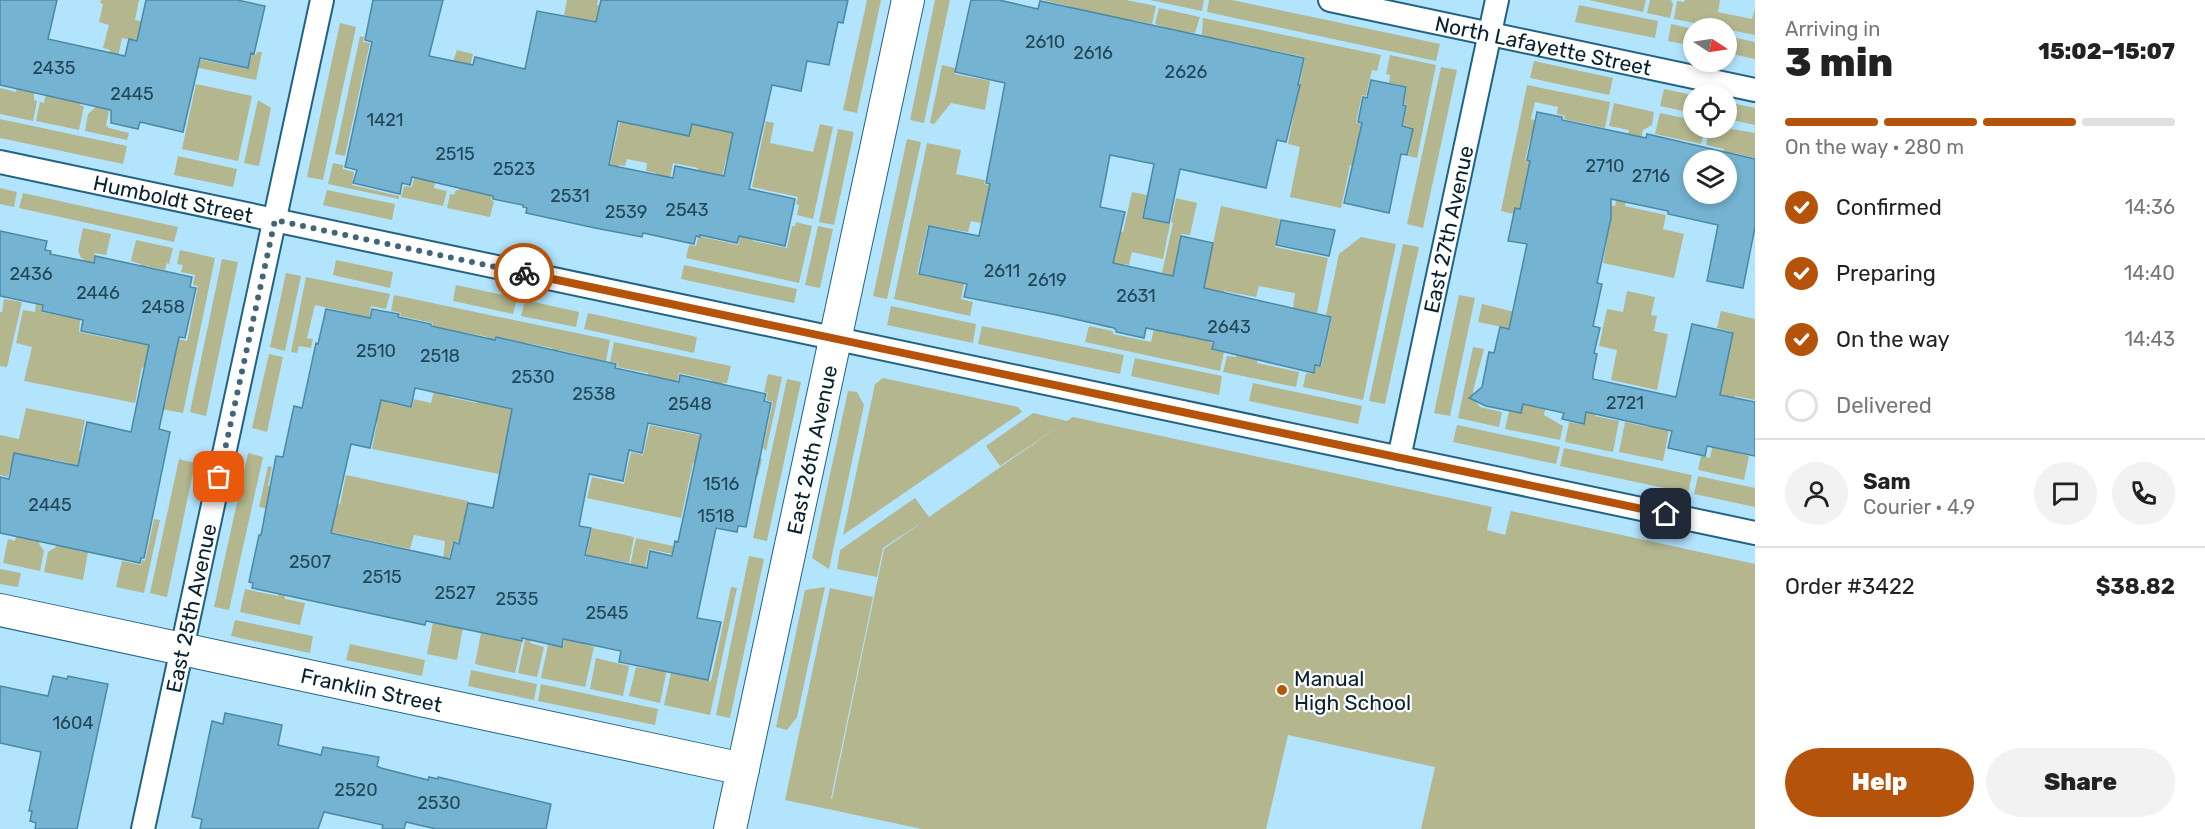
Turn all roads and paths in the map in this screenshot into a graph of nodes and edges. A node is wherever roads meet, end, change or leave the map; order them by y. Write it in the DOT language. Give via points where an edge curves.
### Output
graph roads {
  1 [pos="322,0"];
  2 [pos="908,0"];
  3 [pos="1330,0"];
  4 [pos="1497,0"];
  5 [pos="1490,34"];
  6 [pos="1755,90"];
  7 [pos="0,162"];
  8 [pos="275,220"];
  9 [pos="836,339"];
  10 [pos="1399,458"];
  11 [pos="1755,533"];
  12 [pos="0,610"];
  13 [pos="182,649"];
  14 [pos="743,769"];
  15 [pos="143,829"];
  16 [pos="730,829"];
  1 -- 8 [label="street, East 25th Avenue"];
  2 -- 9 [label="street, East 26th Avenue"];
  3 -- 5 [label="street, North Lafayette Street"];
  4 -- 5 [label="street, East 27th Avenue"];
  5 -- 6 [label="street, North Lafayette Street"];
  5 -- 10 [label="street, East 27th Avenue"];
  7 -- 8 [label="street, Humboldt Street"];
  8 -- 9 [label="street, Humboldt Street"];
  8 -- 13 [label="street, East 25th Avenue"];
  9 -- 10 [label="street, Humboldt Street"];
  9 -- 14 [label="street, East 26th Avenue"];
  10 -- 11 [label="street, Humboldt Street"];
  12 -- 13 [label="street, Franklin Street"];
  13 -- 14 [label="street, Franklin Street"];
  13 -- 15 [label="street, East 25th Avenue"];
  14 -- 16 [label="street, East 26th Avenue"];
}
